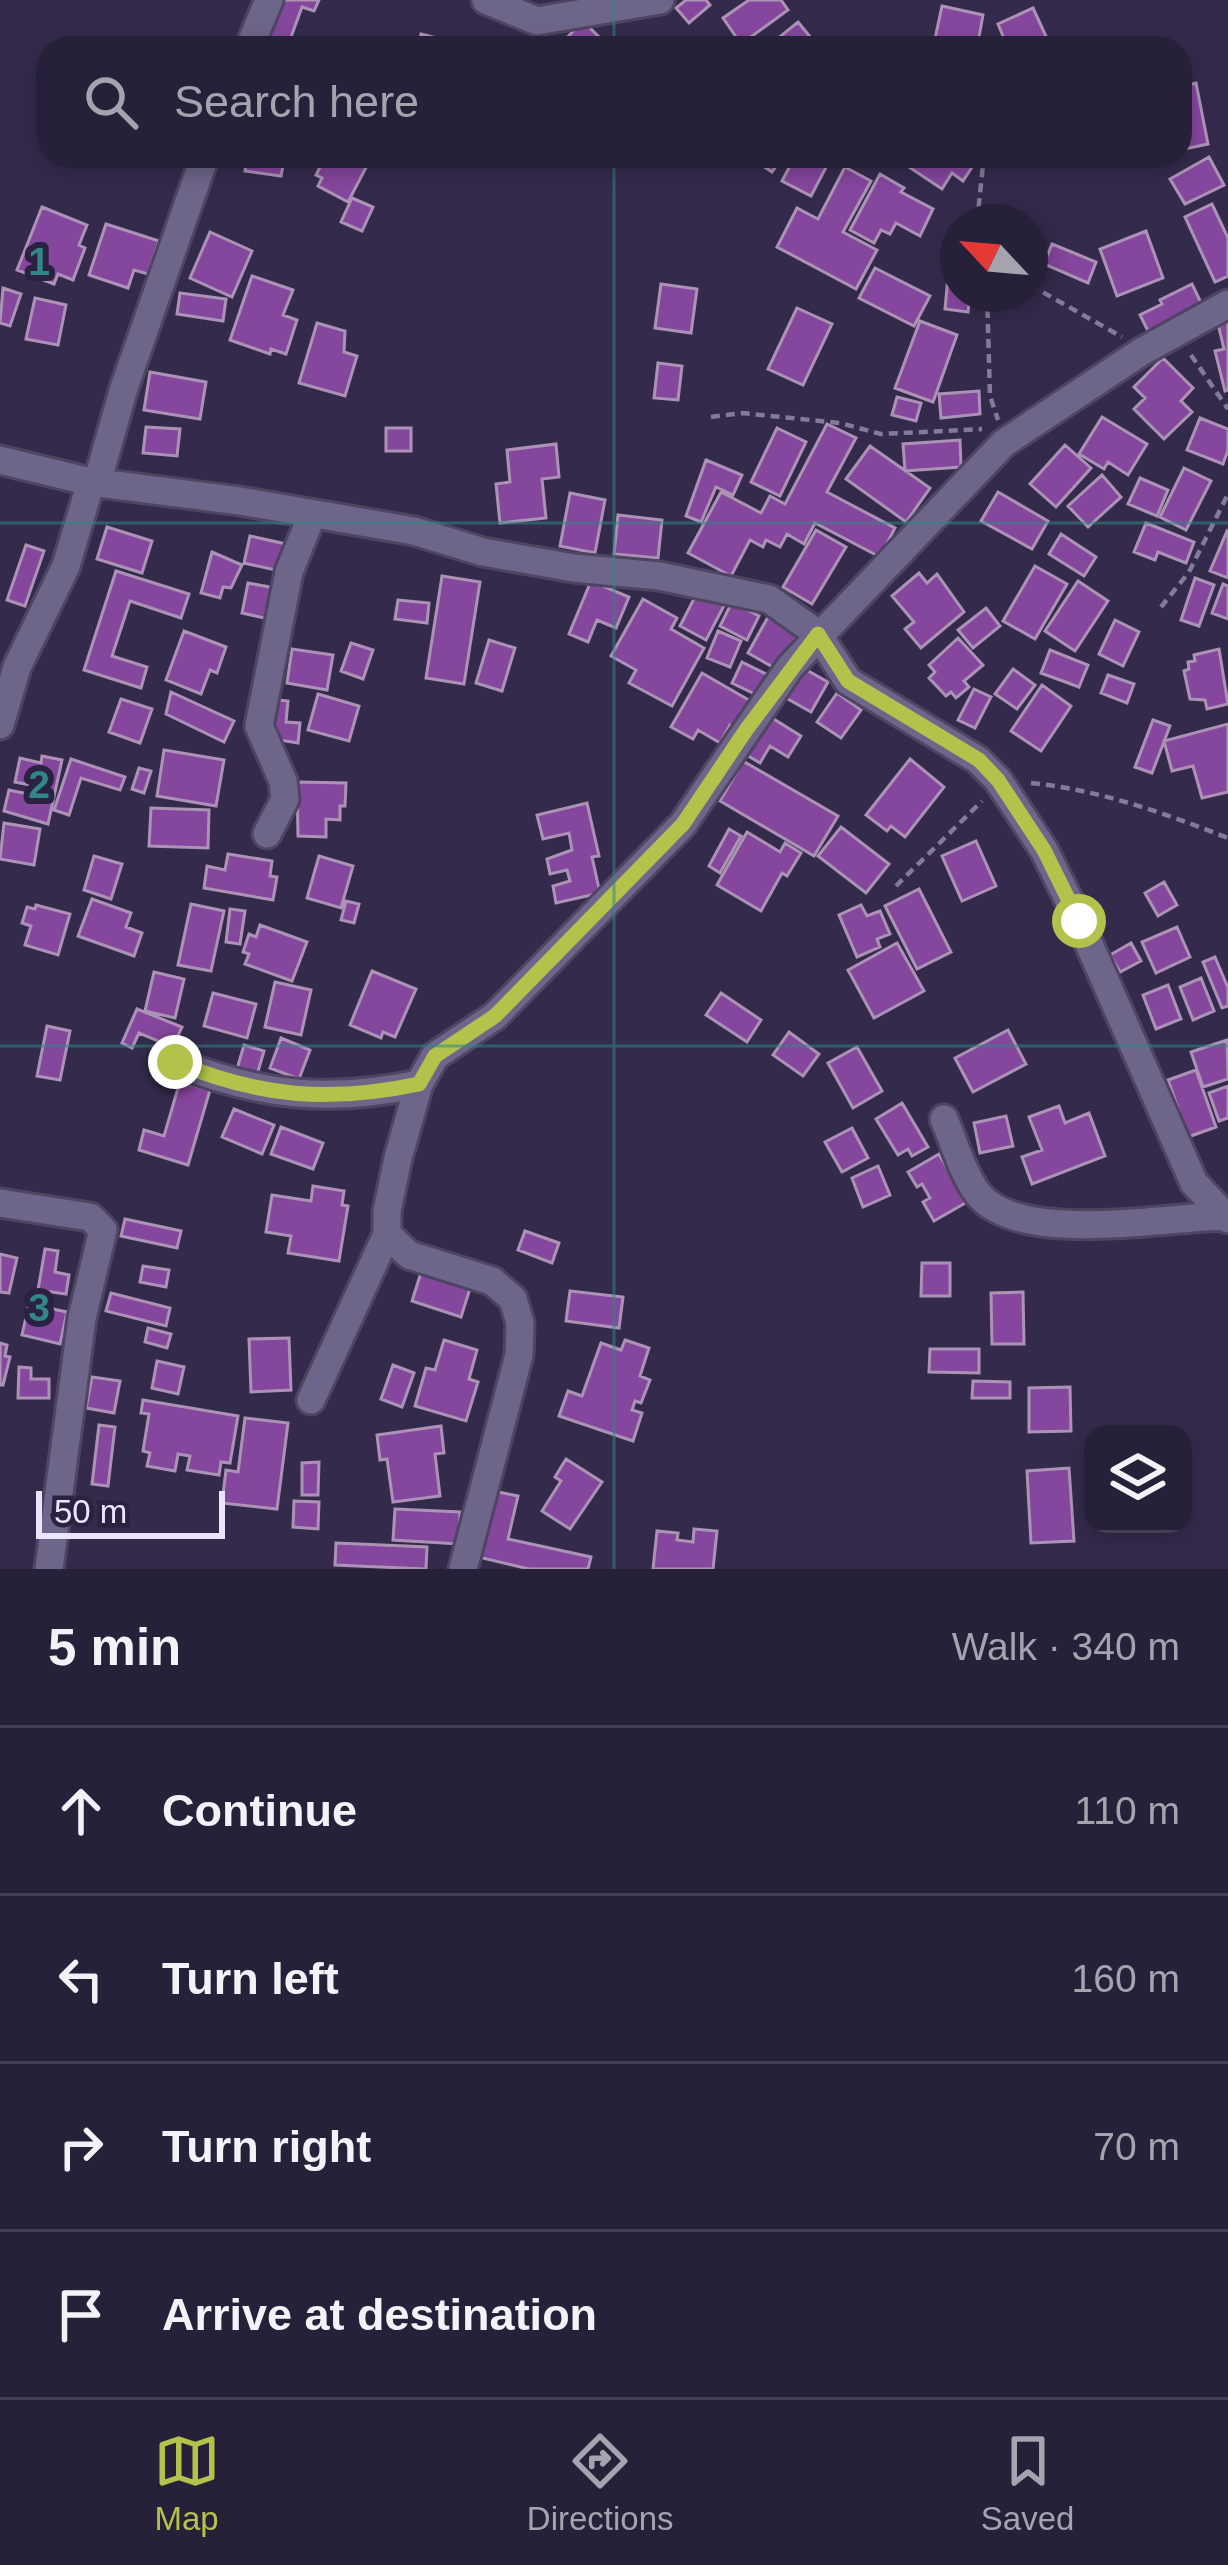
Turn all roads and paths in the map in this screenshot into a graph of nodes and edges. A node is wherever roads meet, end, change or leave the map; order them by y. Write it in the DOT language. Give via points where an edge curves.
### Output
graph roads {
  1 [pos="269,0"];
  2 [pos="486,0"];
  3 [pos="660,0"];
  4 [pos="254,36"];
  5 [pos="201,168"];
  6 [pos="983,168"];
  7 [pos="979,204"];
  8 [pos="1048,295"];
  9 [pos="1228,304"];
  10 [pos="988,312"];
  11 [pos="1180,332"];
  12 [pos="1141,352"];
  13 [pos="1228,410"];
  14 [pos="711,417"];
  15 [pos="0,460"];
  16 [pos="94,483"];
  17 [pos="1228,494"];
  18 [pos="312,515"];
  19 [pos="1161,607"];
  20 [pos="818,634"];
  21 [pos="0,725"];
  22 [pos="998,780"];
  23 [pos="267,834"];
  24 [pos="1228,838"];
  25 [pos="896,886"];
  26 [pos="175,1062"];
  27 [pos="419,1084"];
  28 [pos="944,1118"];
  29 [pos="0,1203"];
  30 [pos="1225,1217"];
  31 [pos="387,1234"];
  32 [pos="311,1400"];
  33 [pos="49,1569"];
  34 [pos="463,1569"];
  1 -- 4 [label="street"];
  2 -- 3 [label="street" via="537,21"];
  5 -- 16 [label="street"];
  6 -- 7 [label="path"];
  8 -- 12 [label="path"];
  9 -- 11 [label="street"];
  10 -- 14 [label="path" via="990,396 1000,428 881,434 742,413"];
  11 -- 12 [label="street"];
  11 -- 13 [label="path"];
  12 -- 20 [label="street" via="1004,443"];
  15 -- 16 [label="street"];
  16 -- 18 [label="street"];
  16 -- 21 [label="street"];
  17 -- 19 [label="path" via="1189,572"];
  18 -- 20 [label="street" via="483,552 730,588 769,599"];
  18 -- 23 [label="street" via="290,572 259,726 285,799"];
  20 -- 22 [label="street" via="848,681 979,760"];
  20 -- 27 [label="street" via="683,824 495,1016 435,1056"];
  22 -- 24 [label="path" via="1120,799"];
  22 -- 25 [label="path"];
  22 -- 30 [label="street" via="1070,903 1194,1183"];
  26 -- 27 [label="street" via="261,1092"];
  27 -- 31 [label="street"];
  28 -- 30 [label="street" via="976,1191 1013,1219"];
  29 -- 33 [label="street" via="90,1217 103,1230 79,1339"];
  31 -- 32 [label="street"];
  31 -- 34 [label="street" via="409,1255 492,1281 513,1299 520,1323 519,1355"];
}
